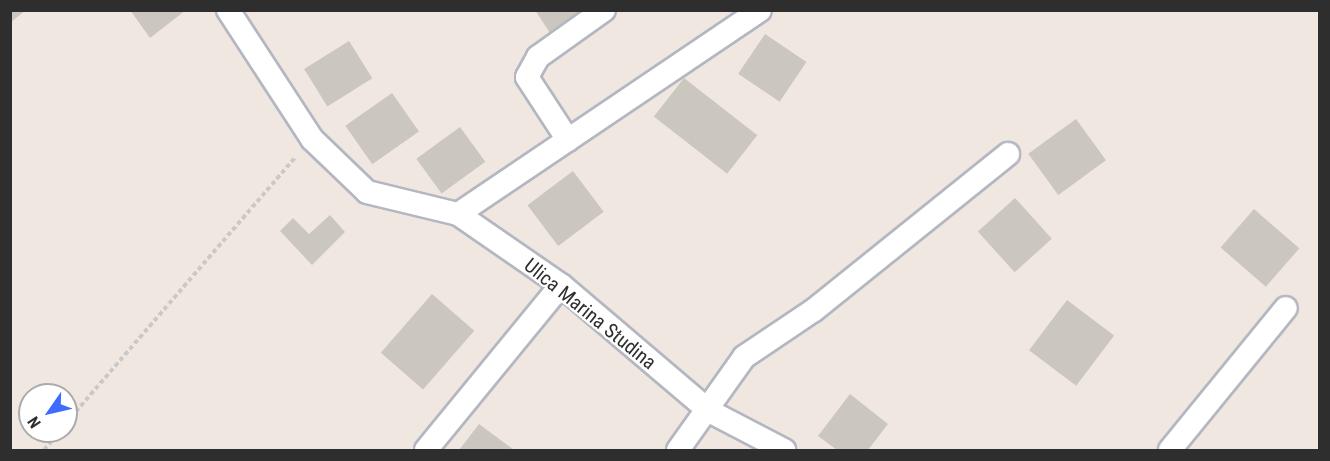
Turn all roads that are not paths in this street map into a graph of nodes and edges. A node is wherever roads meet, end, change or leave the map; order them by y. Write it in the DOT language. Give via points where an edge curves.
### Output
graph roads {
  1 [pos="228,10"];
  2 [pos="604,10"];
  3 [pos="760,10"];
  4 [pos="567,140"];
  5 [pos="1008,154"];
  6 [pos="458,214"];
  7 [pos="561,285"];
  8 [pos="1286,308"];
  9 [pos="709,411"];
  10 [pos="426,450"];
  11 [pos="678,450"];
  12 [pos="784,450"];
  13 [pos="1170,450"];
  1 -- 6 [label="street, Ulica Marina Studina" via="312,139 367,192"];
  2 -- 4 [label="street" via="538,57 527,77"];
  3 -- 4 [label="street"];
  4 -- 6 [label="street"];
  5 -- 9 [label="street" via="814,310 744,357"];
  6 -- 7 [label="street, Ulica Marina Studina"];
  7 -- 9 [label="street, Ulica Marina Studina"];
  7 -- 10 [label="street"];
  8 -- 13 [label="street"];
  9 -- 11 [label="street"];
  9 -- 12 [label="street, Ulica Marina Studina"];
}
